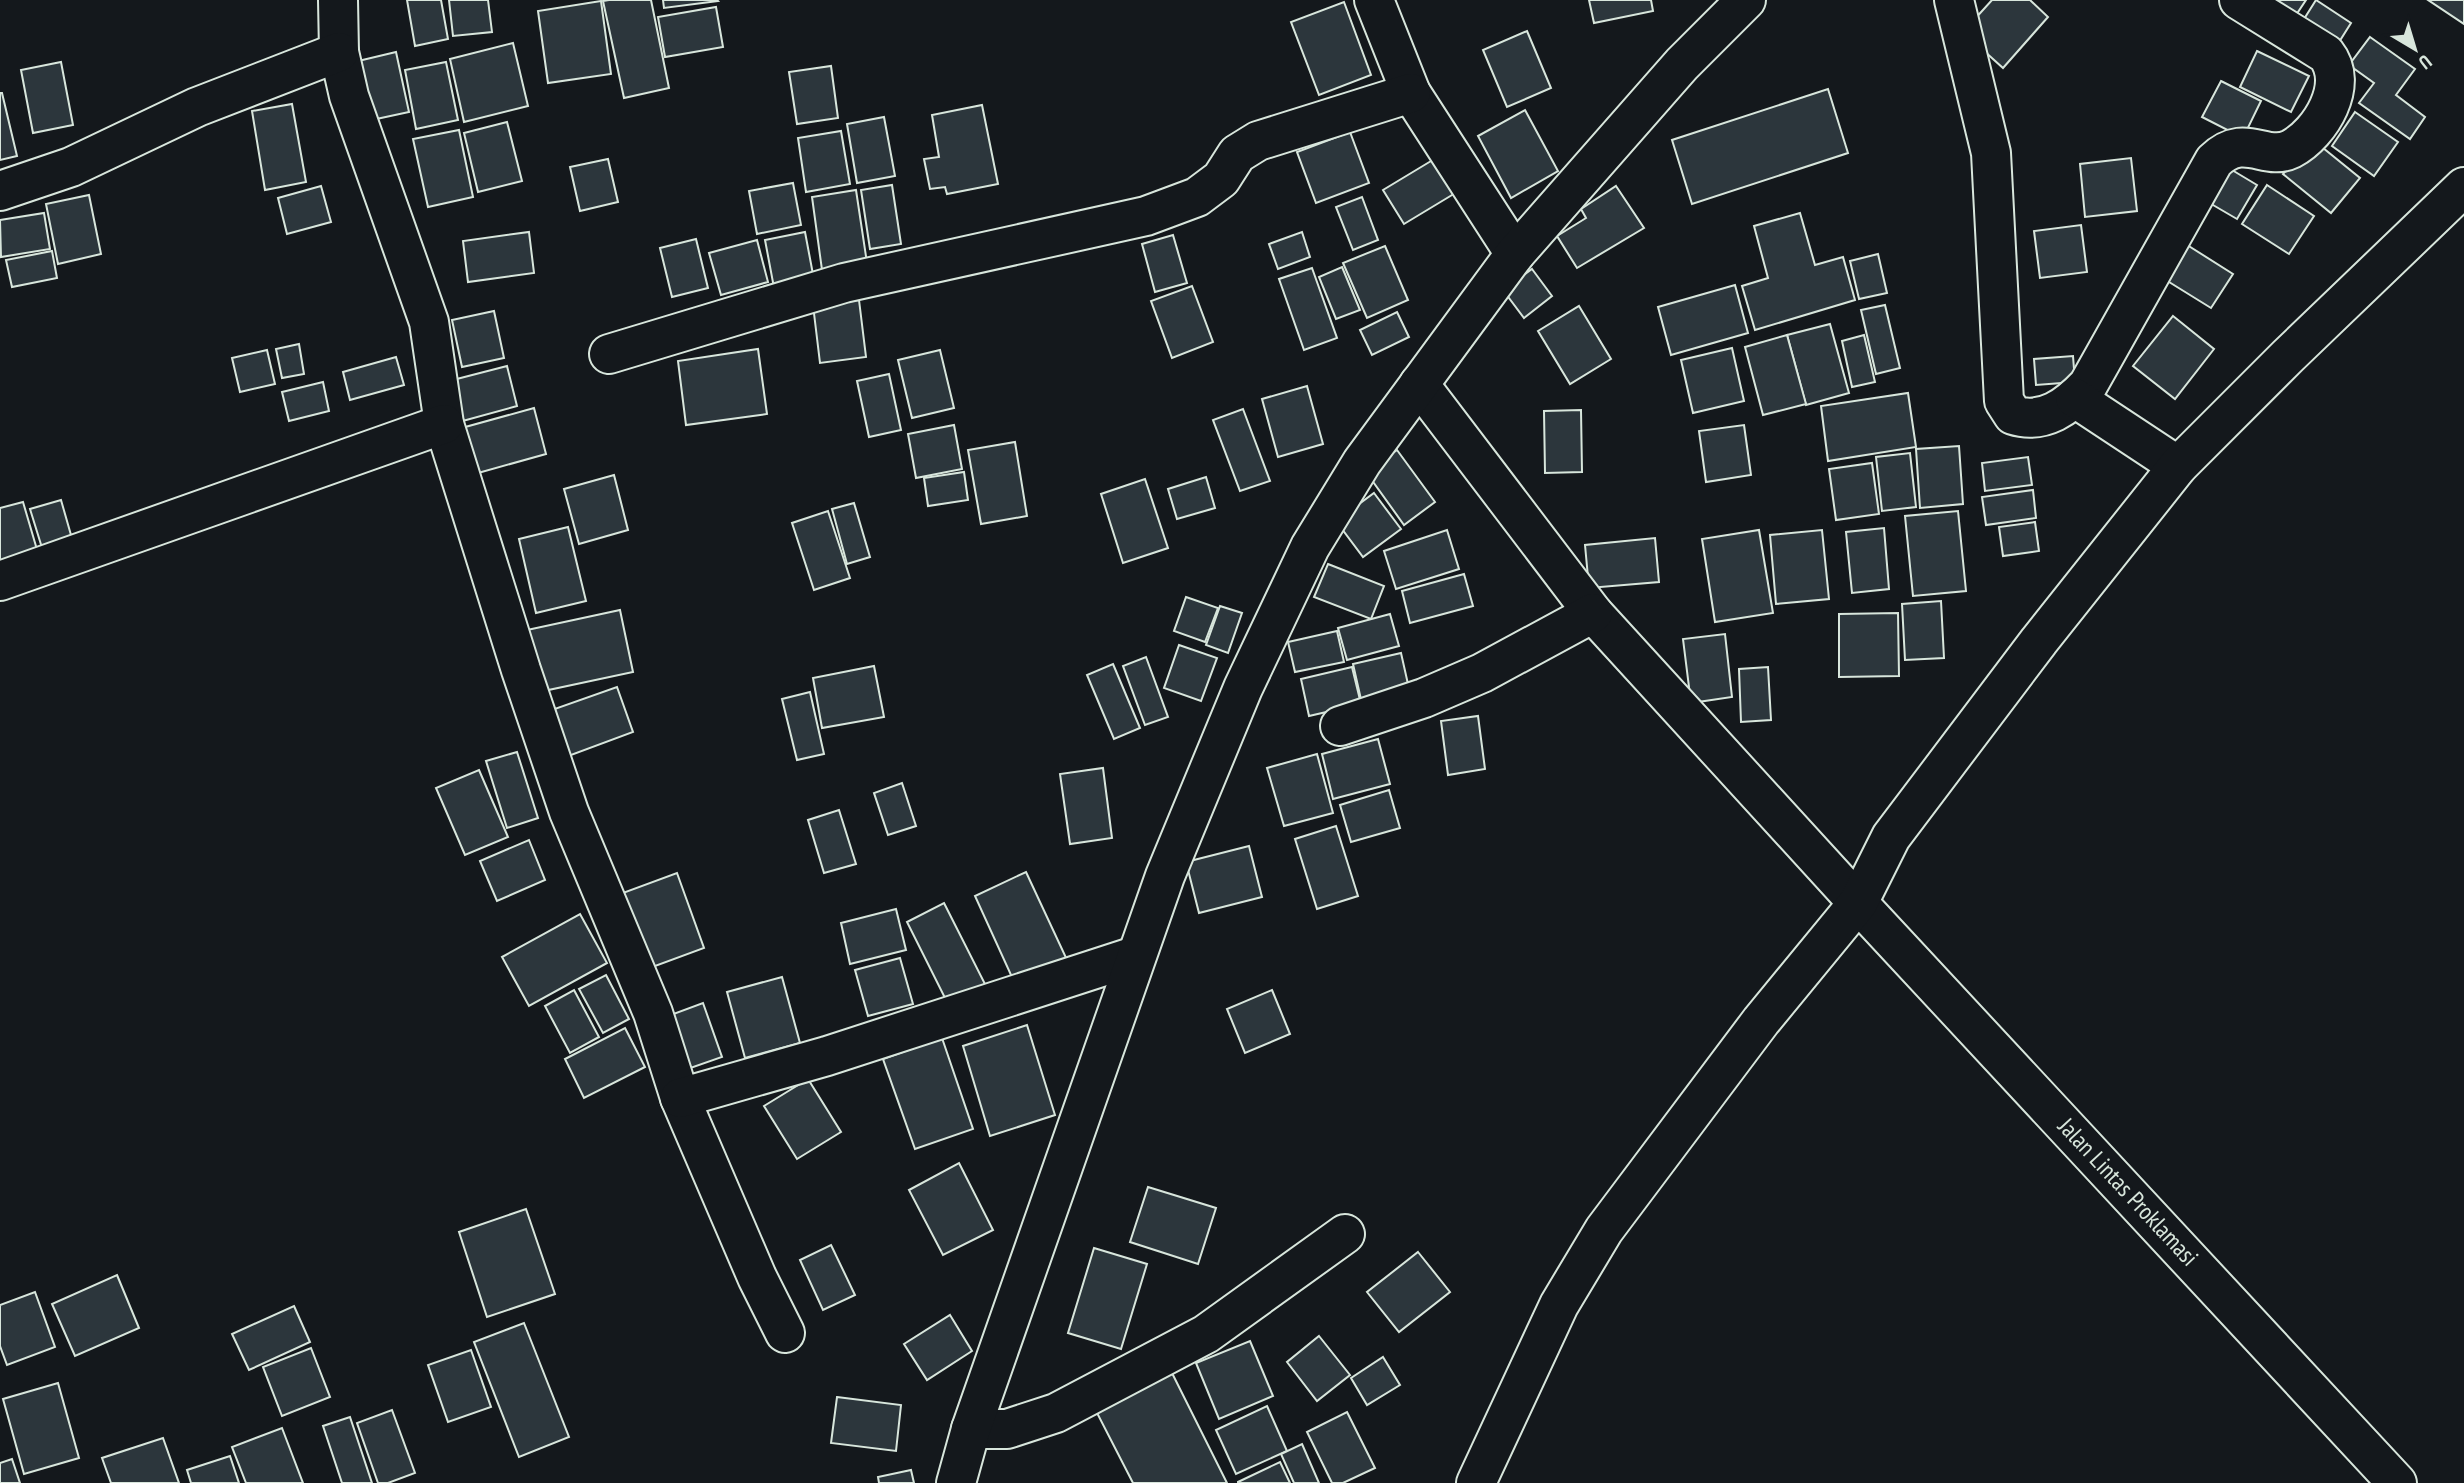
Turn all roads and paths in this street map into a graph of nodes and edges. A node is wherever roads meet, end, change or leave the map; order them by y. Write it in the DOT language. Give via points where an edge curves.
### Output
graph roads {
  1 [pos="338,0"];
  2 [pos="1374,0"];
  3 [pos="1746,0"];
  4 [pos="1954,0"];
  5 [pos="2239,0"];
  6 [pos="339,52"];
  7 [pos="1411,93"];
  8 [pos="2464,187"];
  9 [pos="0,191"];
  10 [pos="1515,254"];
  11 [pos="609,354"];
  12 [pos="1419,384"];
  13 [pos="2075,398"];
  14 [pos="444,424"];
  15 [pos="2178,466"];
  16 [pos="0,581"];
  17 [pos="1593,613"];
  18 [pos="1340,726"];
  19 [pos="1858,903"];
  20 [pos="1135,956"];
  21 [pos="680,1098"];
  22 [pos="1345,1234"];
  23 [pos="785,1333"];
  24 [pos="971,1429"];
  25 [pos="956,1483"];
  26 [pos="1476,1483"];
  27 [pos="2397,1483"];
  1 -- 6 [label="street"];
  2 -- 7 [label="street"];
  3 -- 10 [label="street" via="1682,64"];
  4 -- 13 [label="street" via="1991,153 2005,407 2013,415 2031,419 2063,408"];
  5 -- 13 [label="street" via="2326,54 2334,65 2336,80 2327,111 2291,149 2230,148 2214,161 2088,385"];
  6 -- 9 [label="street" via="197,107 71,167"];
  6 -- 14 [label="street" via="349,96 429,322"];
  7 -- 10 [label="street"];
  7 -- 11 [label="street" via="1258,141 1237,154 1220,179 1197,197 1146,216 844,283"];
  8 -- 15 [label="street"];
  10 -- 12 [label="street"];
  12 -- 17 [label="street, Jalan Lintas Proklamasi"];
  12 -- 20 [label="street" via="1362,462 1311,547 1242,688"];
  13 -- 15 [label="street"];
  14 -- 16 [label="street"];
  14 -- 21 [label="street" via="569,812 653,1013"];
  15 -- 19 [label="street" via="1891,837"];
  17 -- 18 [label="street" via="1470,678"];
  17 -- 19 [label="street, Jalan Lintas Proklamasi"];
  19 -- 26 [label="street" via="1761,1021 1604,1230 1559,1305"];
  19 -- 27 [label="street, Jalan Lintas Proklamasi"];
  20 -- 21 [label="street" via="827,1056"];
  20 -- 24 [label="street"];
  21 -- 23 [label="street"];
  22 -- 24 [label="street" via="1206,1334 1056,1413 1007,1429"];
  24 -- 25 [label="street"];
}
